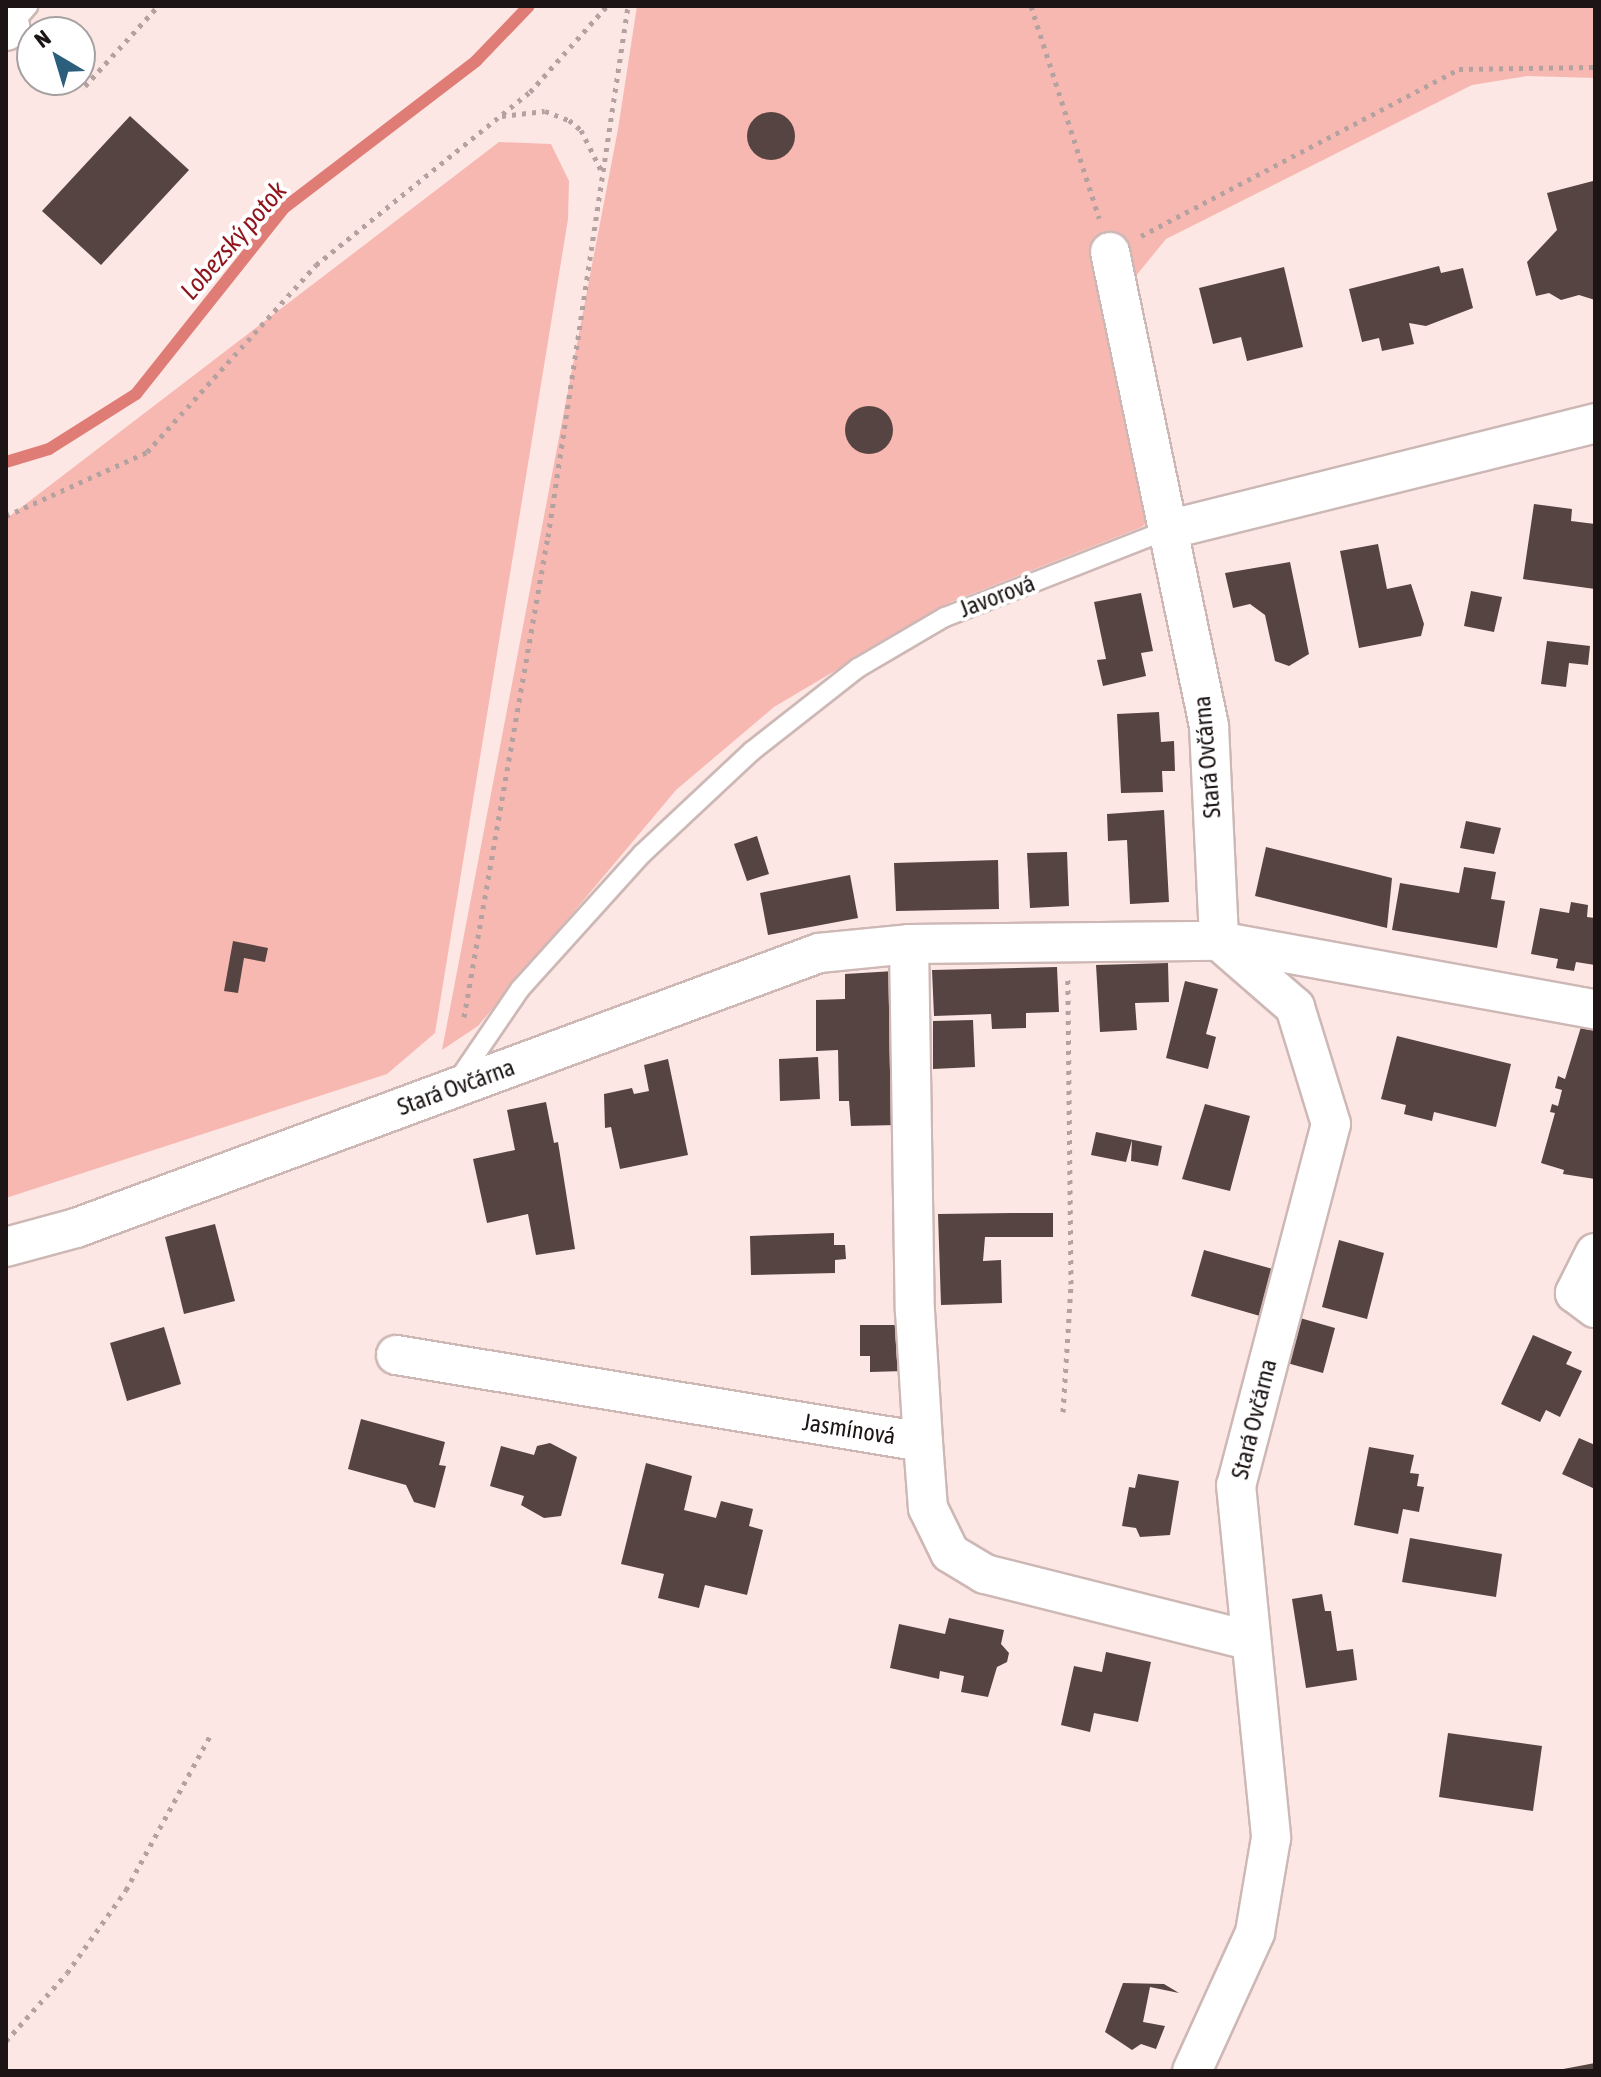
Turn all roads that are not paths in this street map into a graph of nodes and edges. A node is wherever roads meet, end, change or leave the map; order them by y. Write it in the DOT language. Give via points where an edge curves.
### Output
graph roads {
  1 [pos="1110,252"];
  2 [pos="1595,423"];
  3 [pos="1167,530"];
  4 [pos="1219,941"];
  5 [pos="909,944"];
  6 [pos="1595,1009"];
  7 [pos="451,1089"];
  8 [pos="6,1247"];
  9 [pos="1595,1253"];
  10 [pos="1595,1308"];
  11 [pos="396,1355"];
  12 [pos="923,1442"];
  13 [pos="1251,1641"];
  14 [pos="1192,2071"];
  1 -- 3 [label="street, Stará Ovčárna"];
  2 -- 3 [label="street, Javorová"];
  3 -- 4 [label="street, Stará Ovčárna" via="1209,726"];
  3 -- 7 [label="lane, Javorová" via="945,617 858,668 752,751 642,854 520,989"];
  4 -- 5 [label="street, Stará Ovčárna"];
  4 -- 6 [label="street, Stará Ovčárna"];
  4 -- 13 [label="street, Stará Ovčárna" via="1295,1007 1331,1124 1236,1485"];
  5 -- 7 [label="street, Stará Ovčárna" via="819,953"];
  5 -- 12 [label="street" via="915,1311"];
  7 -- 8 [label="street, Stará Ovčárna" via="76,1228"];
  9 -- 10 [label="street" via="1575,1293"];
  11 -- 12 [label="street, Jasmínová"];
  12 -- 13 [label="street, Jasmínová" via="928,1508 950,1553 985,1574"];
  13 -- 14 [label="street, Stará Ovčárna" via="1271,1838 1255,1933"];
}
